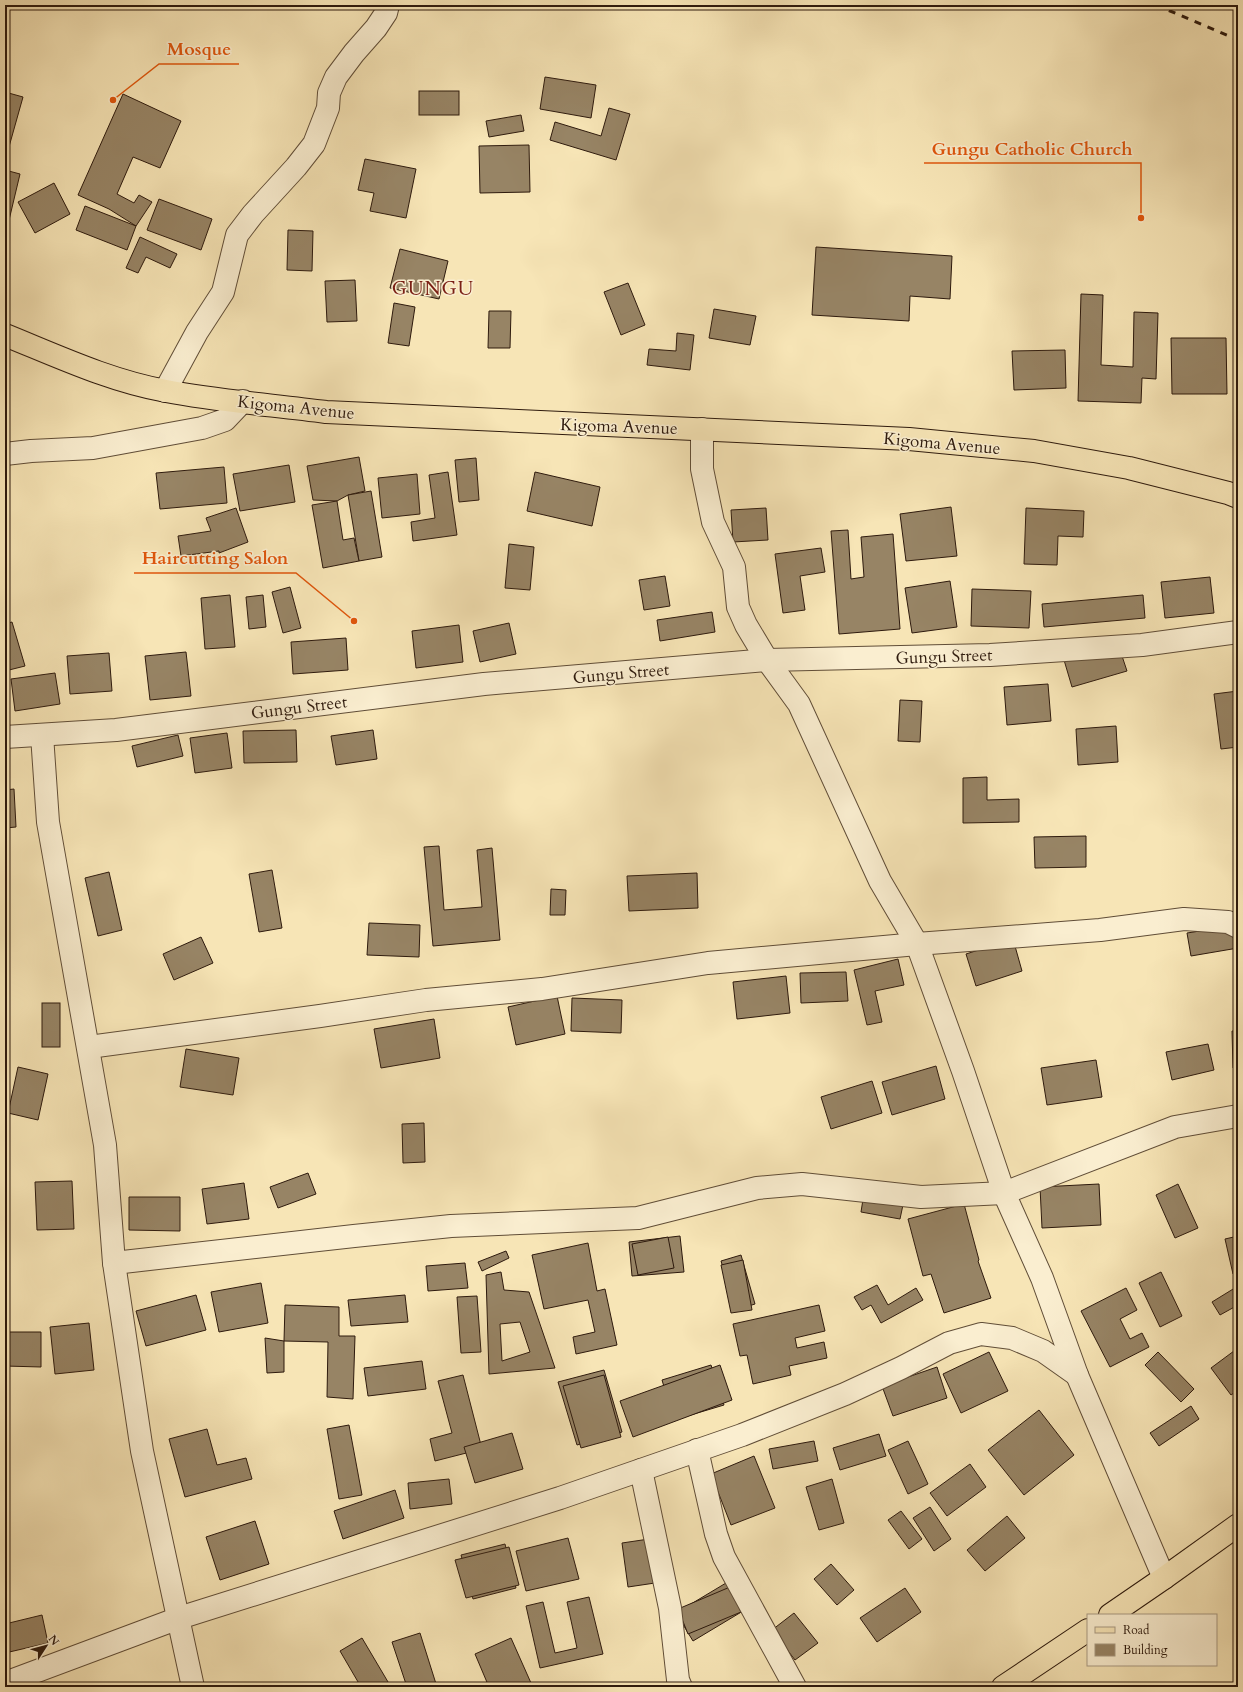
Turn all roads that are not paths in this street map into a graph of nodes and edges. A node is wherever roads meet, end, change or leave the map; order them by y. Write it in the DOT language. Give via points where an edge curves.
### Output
graph roads {
  1 [pos="388,5"];
  2 [pos="5,336"];
  3 [pos="165,391"];
  4 [pos="243,401"];
  5 [pos="702,429"];
  6 [pos="5,454"];
  7 [pos="1238,497"];
  8 [pos="1238,632"];
  9 [pos="767,660"];
  10 [pos="42,736"];
  11 [pos="5,737"];
  12 [pos="1238,927"];
  13 [pos="917,944"];
  14 [pos="88,1047"];
  15 [pos="1238,1116"];
  16 [pos="1004,1193"];
  17 [pos="114,1263"];
  18 [pos="1077,1375"];
  19 [pos="697,1450"];
  20 [pos="641,1470"];
  21 [pos="1238,1525"];
  22 [pos="1164,1578"];
  23 [pos="1111,1614"];
  24 [pos="179,1618"];
  25 [pos="1087,1631"];
  26 [pos="5,1683"];
  27 [pos="193,1687"];
  28 [pos="681,1687"];
  29 [pos="795,1687"];
  30 [pos="1003,1687"];
  1 -- 3 [label="street" via="376,28 336,77 329,93 328,108 314,144 237,235 224,292 197,332"];
  2 -- 3 [label="main road, Kigoma Avenue" via="104,374"];
  3 -- 4 [label="main road, Kigoma Avenue"];
  4 -- 5 [label="main road, Kigoma Avenue" via="326,412"];
  4 -- 6 [label="street" via="225,420 202,428 93,448"];
  5 -- 7 [label="main road, Kigoma Avenue" via="909,438 1034,451 1129,468"];
  5 -- 9 [label="street" via="702,469 713,522 734,567 738,607"];
  8 -- 9 [label="street, Gungu Street" via="1142,645 990,655"];
  9 -- 10 [label="street, Gungu Street" via="484,684 116,730"];
  9 -- 13 [label="street" via="798,704 880,881"];
  10 -- 11 [label="street, Gungu Street"];
  10 -- 14 [label="street" via="48,822"];
  12 -- 13 [label="street" via="1228,922 1184,919 1100,930"];
  13 -- 14 [label="street" via="708,963 542,989 426,1000"];
  13 -- 16 [label="street"];
  14 -- 17 [label="street" via="105,1145"];
  15 -- 16 [label="street" via="1175,1127"];
  16 -- 17 [label="street" via="921,1197 802,1184 757,1188 638,1218 451,1226"];
  16 -- 18 [label="street" via="1042,1278"];
  17 -- 24 [label="street" via="142,1451"];
  18 -- 19 [label="street" via="1044,1351 1012,1338 981,1334 948,1343 845,1394"];
  18 -- 22 [label="street"];
  19 -- 20 [label="street"];
  19 -- 29 [label="street" via="724,1558"];
  20 -- 24 [label="street"];
  20 -- 28 [label="street" via="670,1608 678,1680"];
  21 -- 22 [label="main road"];
  22 -- 23 [label="main road"];
  24 -- 26 [label="street"];
  24 -- 27 [label="street"];
  25 -- 30 [label="main road"];
}
